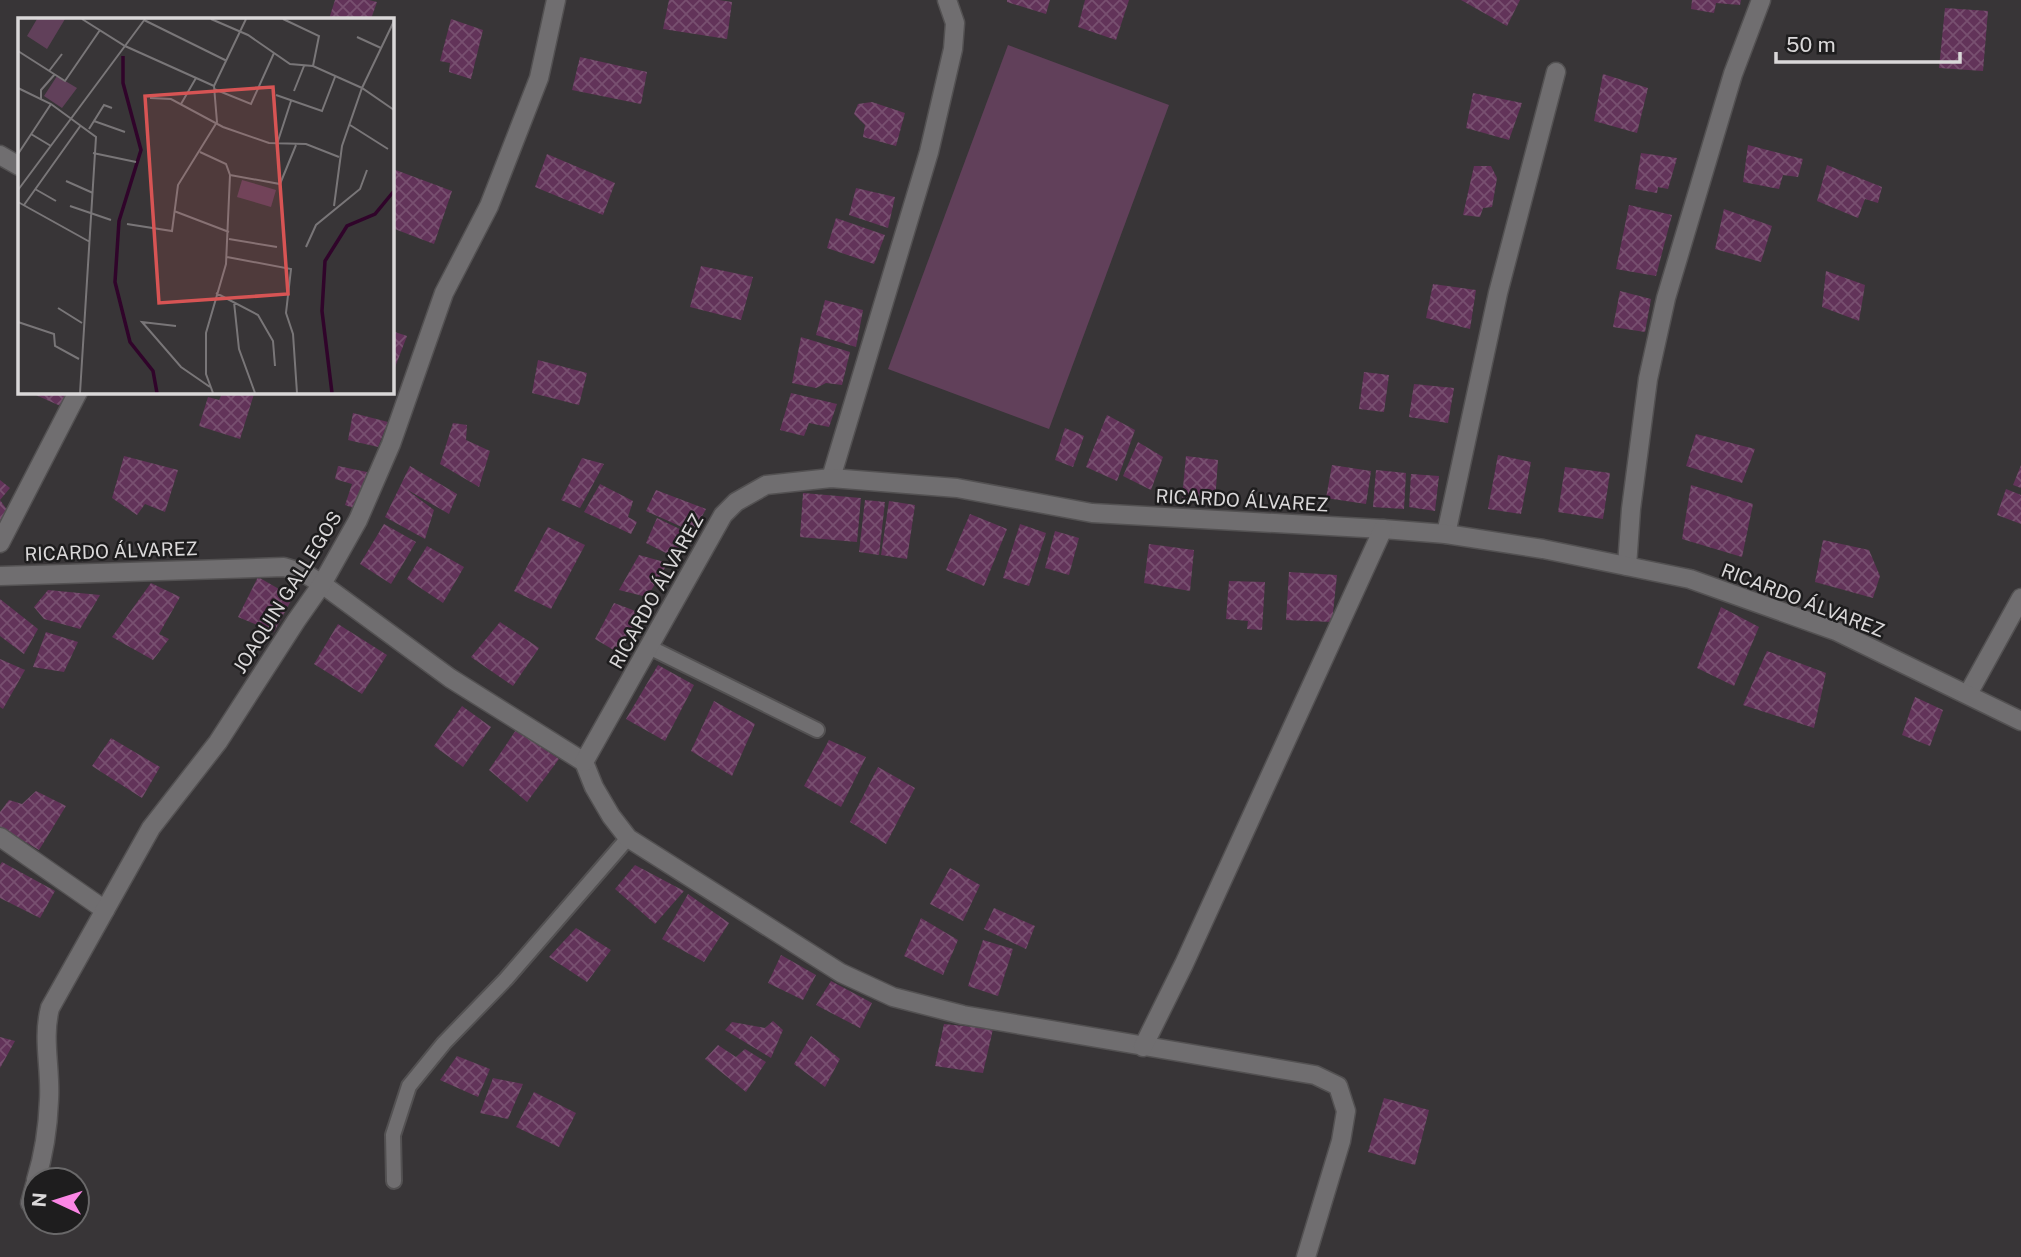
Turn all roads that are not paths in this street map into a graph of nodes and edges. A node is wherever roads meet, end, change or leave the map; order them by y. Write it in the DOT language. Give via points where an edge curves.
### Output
graph roads {
  1 [pos="947,0"];
  2 [pos="1761,0"];
  3 [pos="552,1"];
  4 [pos="1556,72"];
  5 [pos="0,155"];
  6 [pos="18,165"];
  7 [pos="77,394"];
  8 [pos="831,478"];
  9 [pos="1383,529"];
  10 [pos="1446,534"];
  11 [pos="0,543"];
  12 [pos="1628,566"];
  13 [pos="0,576"];
  14 [pos="322,584"];
  15 [pos="2021,597"];
  16 [pos="649,647"];
  17 [pos="1968,694"];
  18 [pos="2021,721"];
  19 [pos="817,730"];
  20 [pos="584,762"];
  21 [pos="0,838"];
  22 [pos="628,838"];
  23 [pos="105,910"];
  24 [pos="1143,1047"];
  25 [pos="40,1166"];
  26 [pos="394,1181"];
  27 [pos="1306,1257"];
  1 -- 8 [label="street" via="955,23 953,49 929,152"];
  2 -- 12 [label="street" via="1733,74 1666,298 1648,379"];
  3 -- 14 [label="street, JOAQUIN GALLEGOS" via="539,78 489,206 444,293 391,444 358,520"];
  4 -- 10 [label="street" via="1498,293"];
  5 -- 6 [label="street"];
  7 -- 11 [label="street"];
  8 -- 9 [label="street, RICARDO ÁLVAREZ" via="957,488 1092,513"];
  8 -- 16 [label="street, RICARDO ÁLVAREZ" via="766,485 736,502 723,515"];
  9 -- 10 [label="street, RICARDO ÁLVAREZ"];
  9 -- 24 [label="street"];
  10 -- 12 [label="street, RICARDO ÁLVAREZ"];
  12 -- 17 [label="street, RICARDO ÁLVAREZ" via="1690,579 1836,631"];
  13 -- 14 [label="street, RICARDO ÁLVAREZ" via="284,567"];
  14 -- 20 [label="street, RICARDO ÁLVAREZ" via="450,678"];
  14 -- 23 [label="street, JOAQUIN GALLEGOS" via="218,742 151,828"];
  15 -- 17 [label="street"];
  16 -- 19 [label="lane"];
  16 -- 20 [label="street, RICARDO ÁLVAREZ"];
  17 -- 18 [label="street, RICARDO ÁLVAREZ"];
  20 -- 22 [label="street" via="594,787"];
  21 -- 23 [label="street"];
  22 -- 24 [label="street" via="841,973 893,997 963,1015"];
  22 -- 26 [label="lane" via="409,1086 393,1135"];
  23 -- 25 [label="street, JOAQUIN GALLEGOS" via="50,1008 45,1026 50,1099"];
  24 -- 27 [label="street" via="1315,1075 1338,1086 1346,1111 1341,1141"];
}
